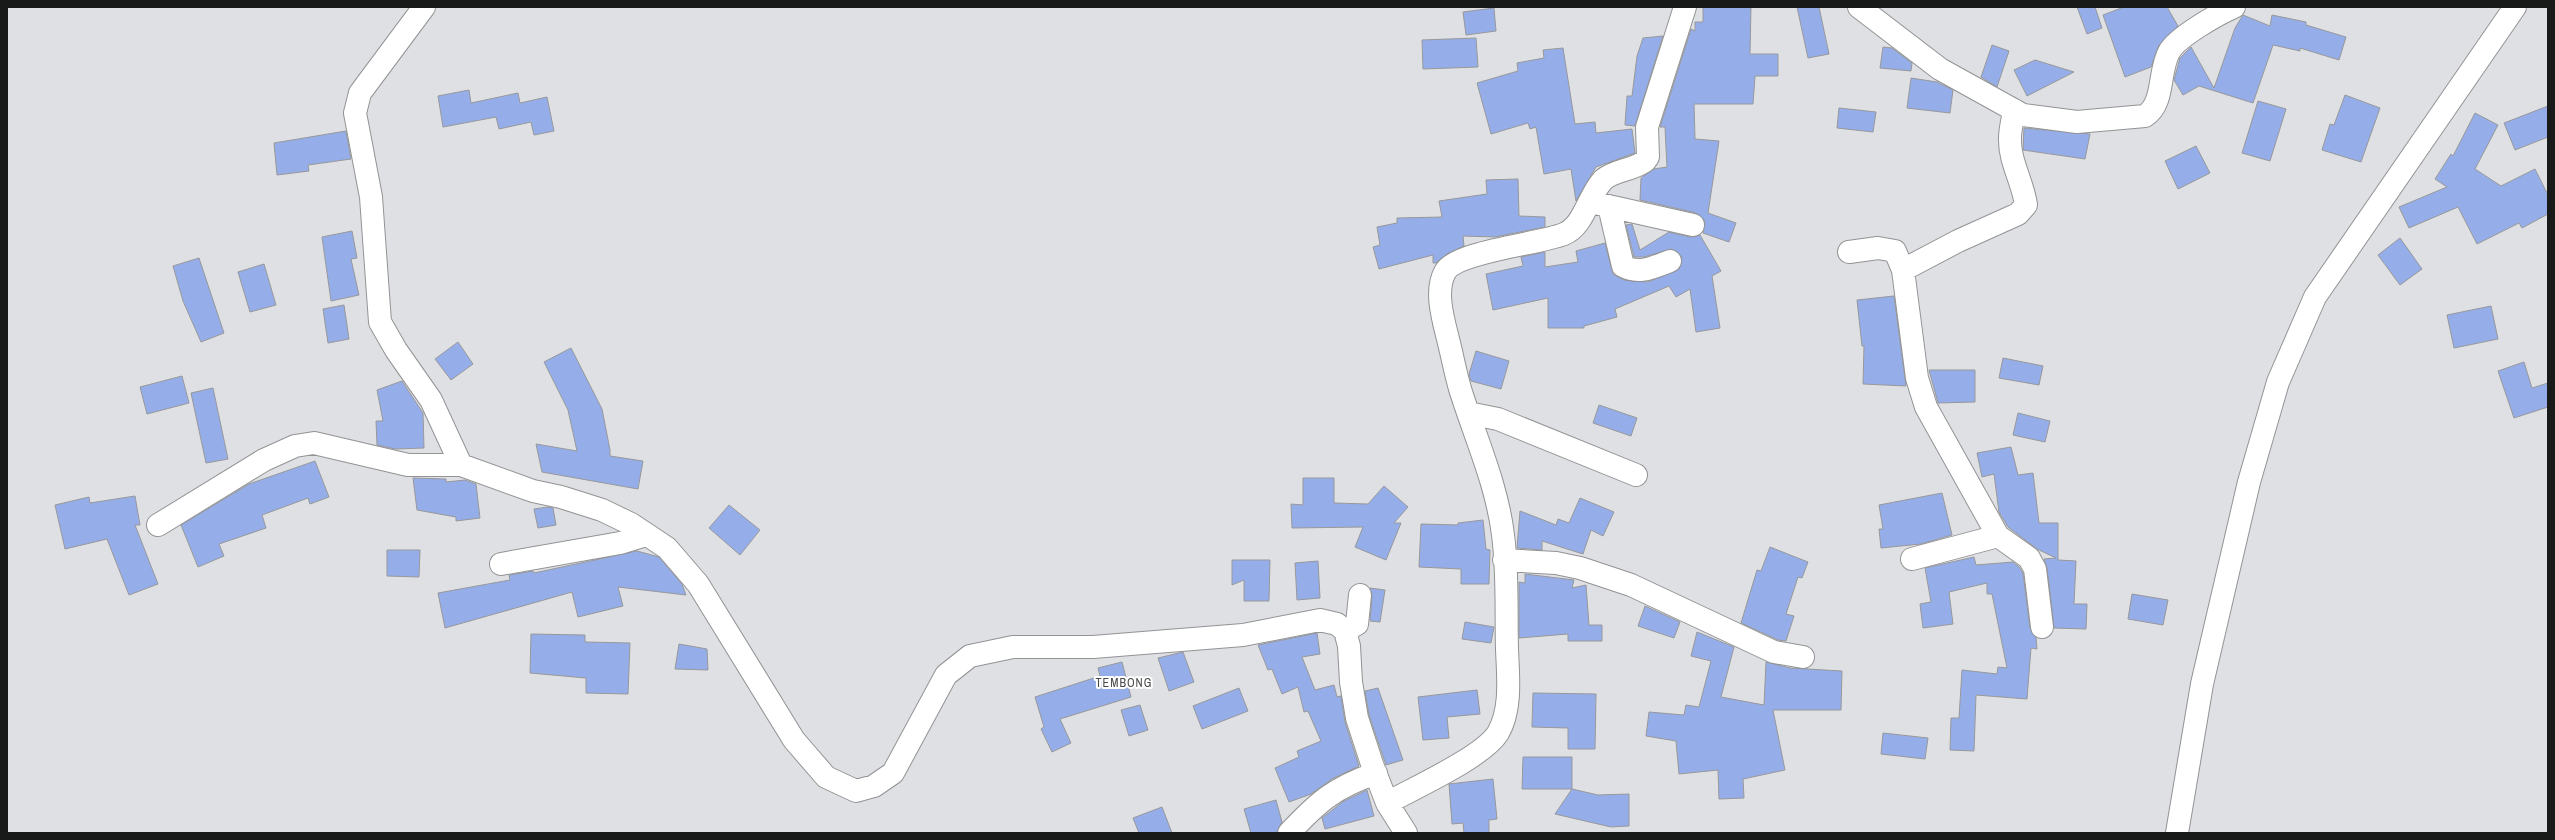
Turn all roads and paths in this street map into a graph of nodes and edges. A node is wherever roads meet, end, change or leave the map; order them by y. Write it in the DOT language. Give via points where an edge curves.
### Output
graph roads {
  1 [pos="424,7"];
  2 [pos="1685,7"];
  3 [pos="1859,7"];
  4 [pos="2234,7"];
  5 [pos="2515,7"];
  6 [pos="2014,110"];
  7 [pos="1598,204"];
  8 [pos="1693,225"];
  9 [pos="1849,252"];
  10 [pos="1670,261"];
  11 [pos="1903,270"];
  12 [pos="1468,413"];
  13 [pos="461,465"];
  14 [pos="1636,475"];
  15 [pos="158,525"];
  16 [pos="646,535"];
  17 [pos="1998,536"];
  18 [pos="1912,559"];
  19 [pos="1504,560"];
  20 [pos="501,564"];
  21 [pos="1360,595"];
  22 [pos="2042,627"];
  23 [pos="1345,631"];
  24 [pos="1803,657"];
  25 [pos="1376,773"];
  26 [pos="1387,803"];
  27 [pos="1289,833"];
  28 [pos="1406,833"];
  29 [pos="2177,833"];
  1 -- 13 [label="street" via="360,93 355,112 371,198 380,322 431,400"];
  2 -- 7 [label="street" via="1647,127 1648,157 1642,164 1604,179"];
  3 -- 6 [label="street" via="1940,70"];
  4 -- 6 [label="street" via="2196,28 2170,51 2164,65 2156,104 2145,116 2076,122 2023,115"];
  5 -- 29 [label="street" via="2315,296 2278,382 2249,482 2202,684"];
  6 -- 11 [label="street" via="2010,138 2012,159 2020,176 2026,205 2018,214"];
  7 -- 8 [label="street"];
  7 -- 10 [label="street" via="1623,266 1630,270 1642,271"];
  7 -- 12 [label="street" via="1578,226 1565,234 1486,252 1454,263 1446,270 1440,284 1443,318 1460,391"];
  9 -- 11 [label="street" via="1888,249 1894,251"];
  11 -- 17 [label="street" via="1917,378 1926,407"];
  12 -- 14 [label="street" via="1498,419"];
  12 -- 19 [label="street" via="1482,450 1503,534"];
  13 -- 15 [label="street" via="408,465 314,443 295,446 264,460"];
  13 -- 16 [label="street" via="533,491 602,510 631,524"];
  16 -- 20 [label="street" via="620,543"];
  16 -- 23 [label="street" via="667,548 698,584 794,740 826,777 856,791 874,786 893,773 946,675 970,656 1013,646 1093,647 1243,635 1320,620 1337,624"];
  17 -- 18 [label="street"];
  17 -- 22 [label="street" via="2029,558 2035,569"];
  19 -- 24 [label="street" via="1556,563 1580,568 1631,585 1774,652"];
  19 -- 26 [label="street" via="1508,688 1506,711 1498,732 1486,747"];
  21 -- 23 [label="street" via="1357,624"];
  23 -- 25 [label="street" via="1357,718"];
  25 -- 26 [label="street"];
  25 -- 27 [label="street" via="1328,794"];
  26 -- 28 [label="street"];
}
